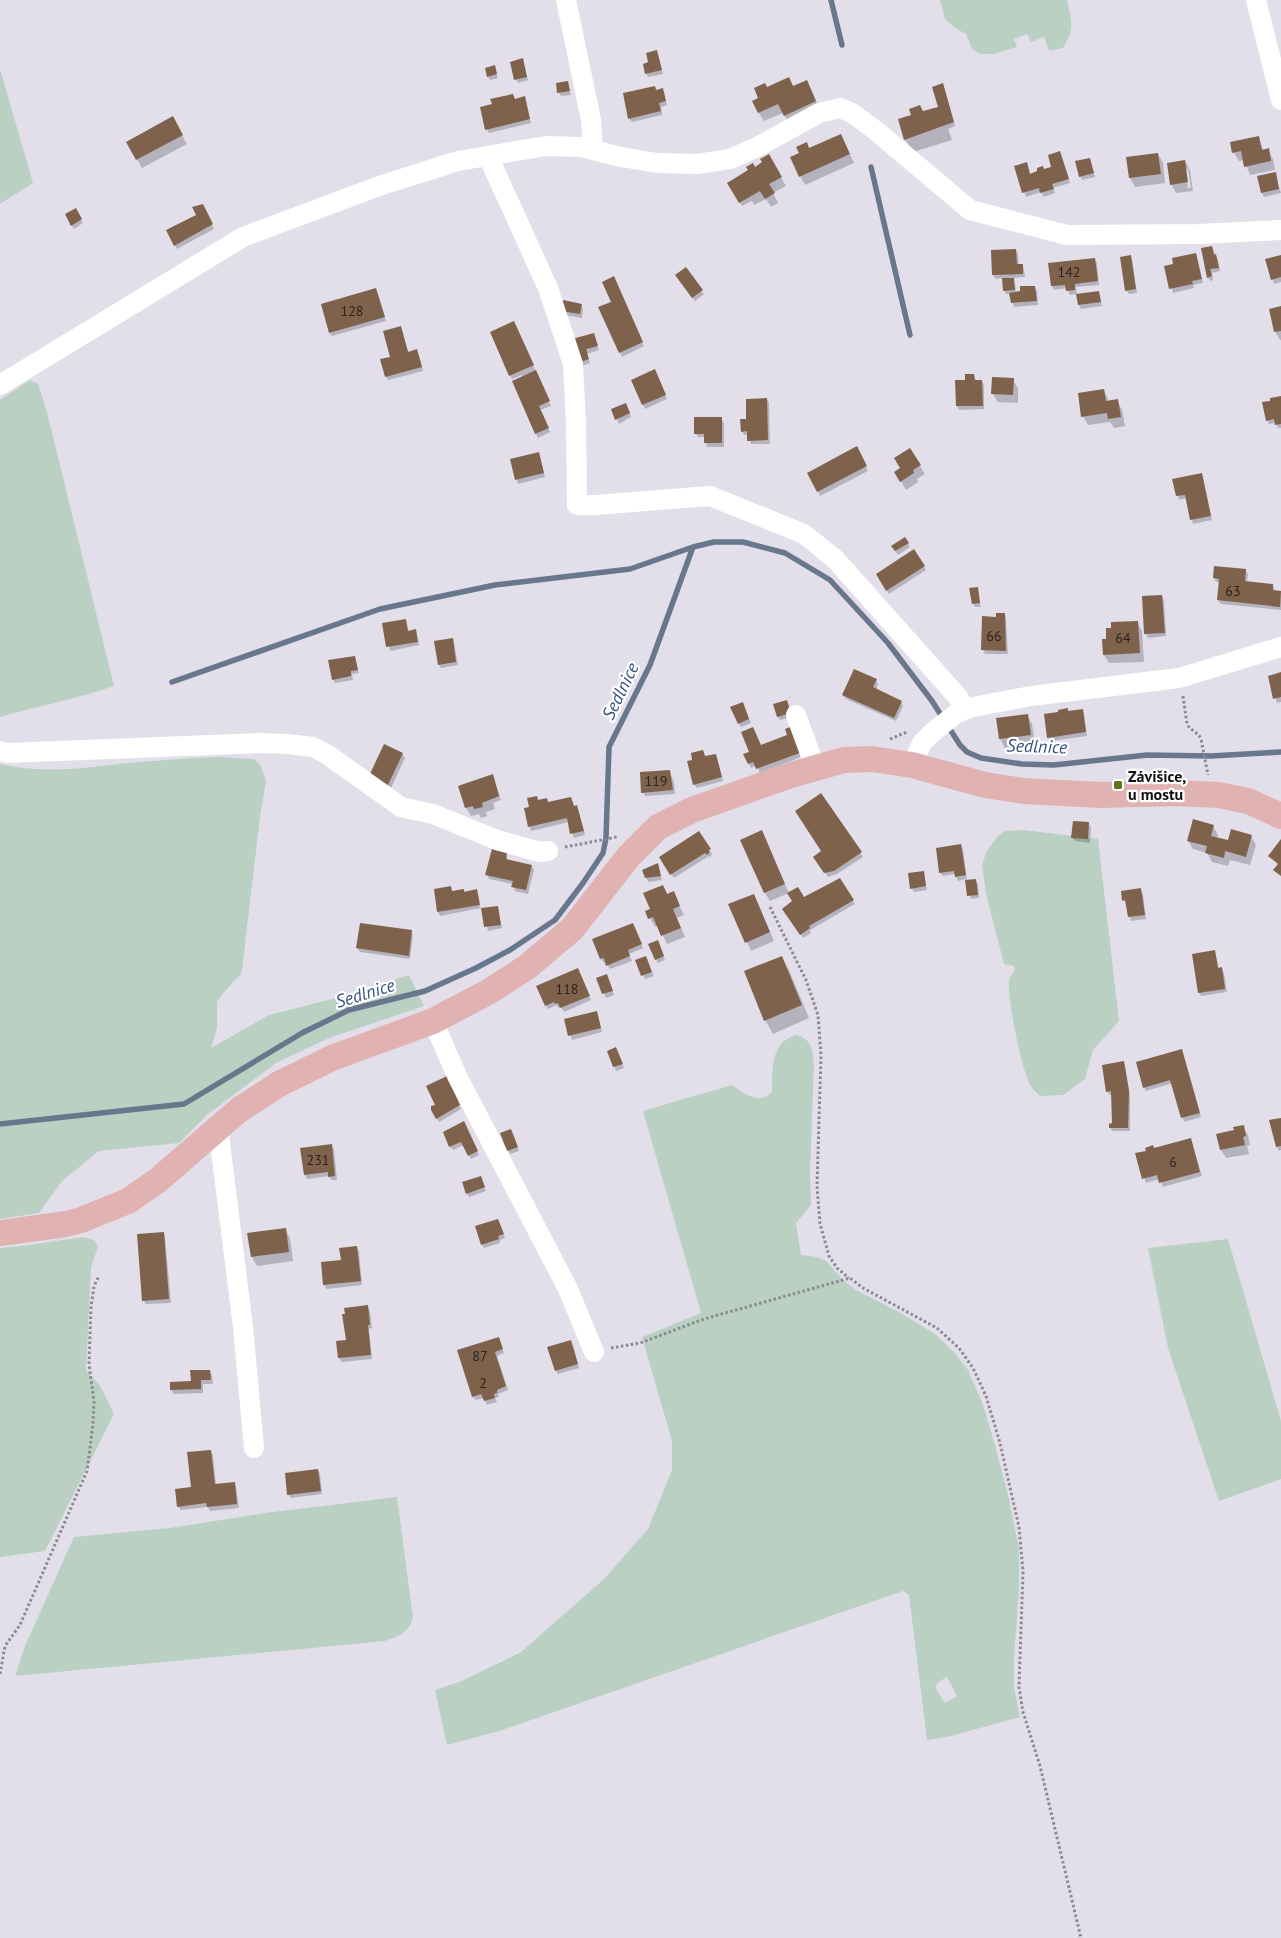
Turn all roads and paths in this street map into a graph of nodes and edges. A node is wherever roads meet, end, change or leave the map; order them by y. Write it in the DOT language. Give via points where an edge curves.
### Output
graph roads {
  1 [pos="566,0"];
  2 [pos="1256,0"];
  3 [pos="1281,100"];
  4 [pos="593,150"];
  5 [pos="488,156"];
  6 [pos="1281,230"];
  7 [pos="0,385"];
  8 [pos="1281,647"];
  9 [pos="1184,693"];
  10 [pos="961,712"];
  11 [pos="796,715"];
  12 [pos="0,752"];
  13 [pos="912,765"];
  14 [pos="815,767"];
  15 [pos="1208,770"];
  16 [pos="1281,816"];
  17 [pos="621,836"];
  18 [pos="582,843"];
  19 [pos="548,851"];
  20 [pos="770,907"];
  21 [pos="432,1022"];
  22 [pos="218,1127"];
  23 [pos="0,1233"];
  24 [pos="99,1276"];
  25 [pos="850,1278"];
  26 [pos="594,1352"];
  27 [pos="254,1448"];
  28 [pos="0,1674"];
  29 [pos="1081,1938"];
  1 -- 4 [label="street" via="591,120"];
  2 -- 3 [label="street"];
  4 -- 5 [label="street" via="546,146"];
  4 -- 6 [label="street" via="657,163 697,164 730,159 819,112 840,108 852,112 875,130 970,210 1067,235"];
  5 -- 7 [label="street" via="458,161 382,185 243,237"];
  5 -- 10 [label="street" via="548,288 572,364 577,505 710,496 804,534 835,559 954,691"];
  8 -- 10 [label="street" via="1179,678 1031,696"];
  9 -- 15 [label="path" via="1187,724 1200,735"];
  10 -- 13 [label="street" via="925,740"];
  11 -- 14 [label="street"];
  12 -- 19 [label="street" via="260,743 313,746 401,807 433,814 497,840 540,852"];
  13 -- 14 [label="main road" via="858,759"];
  13 -- 16 [label="main road" via="1023,792 1219,795 1248,801"];
  14 -- 21 [label="main road" via="700,807 658,828 629,856 582,917 558,942 509,979"];
  17 -- 18 [label="path"];
  20 -- 25 [label="path" via="806,980 818,1015 821,1055 817,1186 820,1224 829,1256"];
  21 -- 22 [label="main road" via="296,1074 257,1097"];
  21 -- 26 [label="street" via="568,1289"];
  22 -- 23 [label="main road" via="157,1181 128,1201 66,1224"];
  22 -- 27 [label="street" via="243,1327"];
  24 -- 28 [label="path" via="91,1307 89,1364 94,1409 87,1471 20,1624 5,1646"];
  25 -- 26 [label="path" via="704,1319 640,1343"];
  25 -- 29 [label="path" via="938,1328 960,1348 986,1396 1019,1527 1023,1571 1019,1688"];
}
